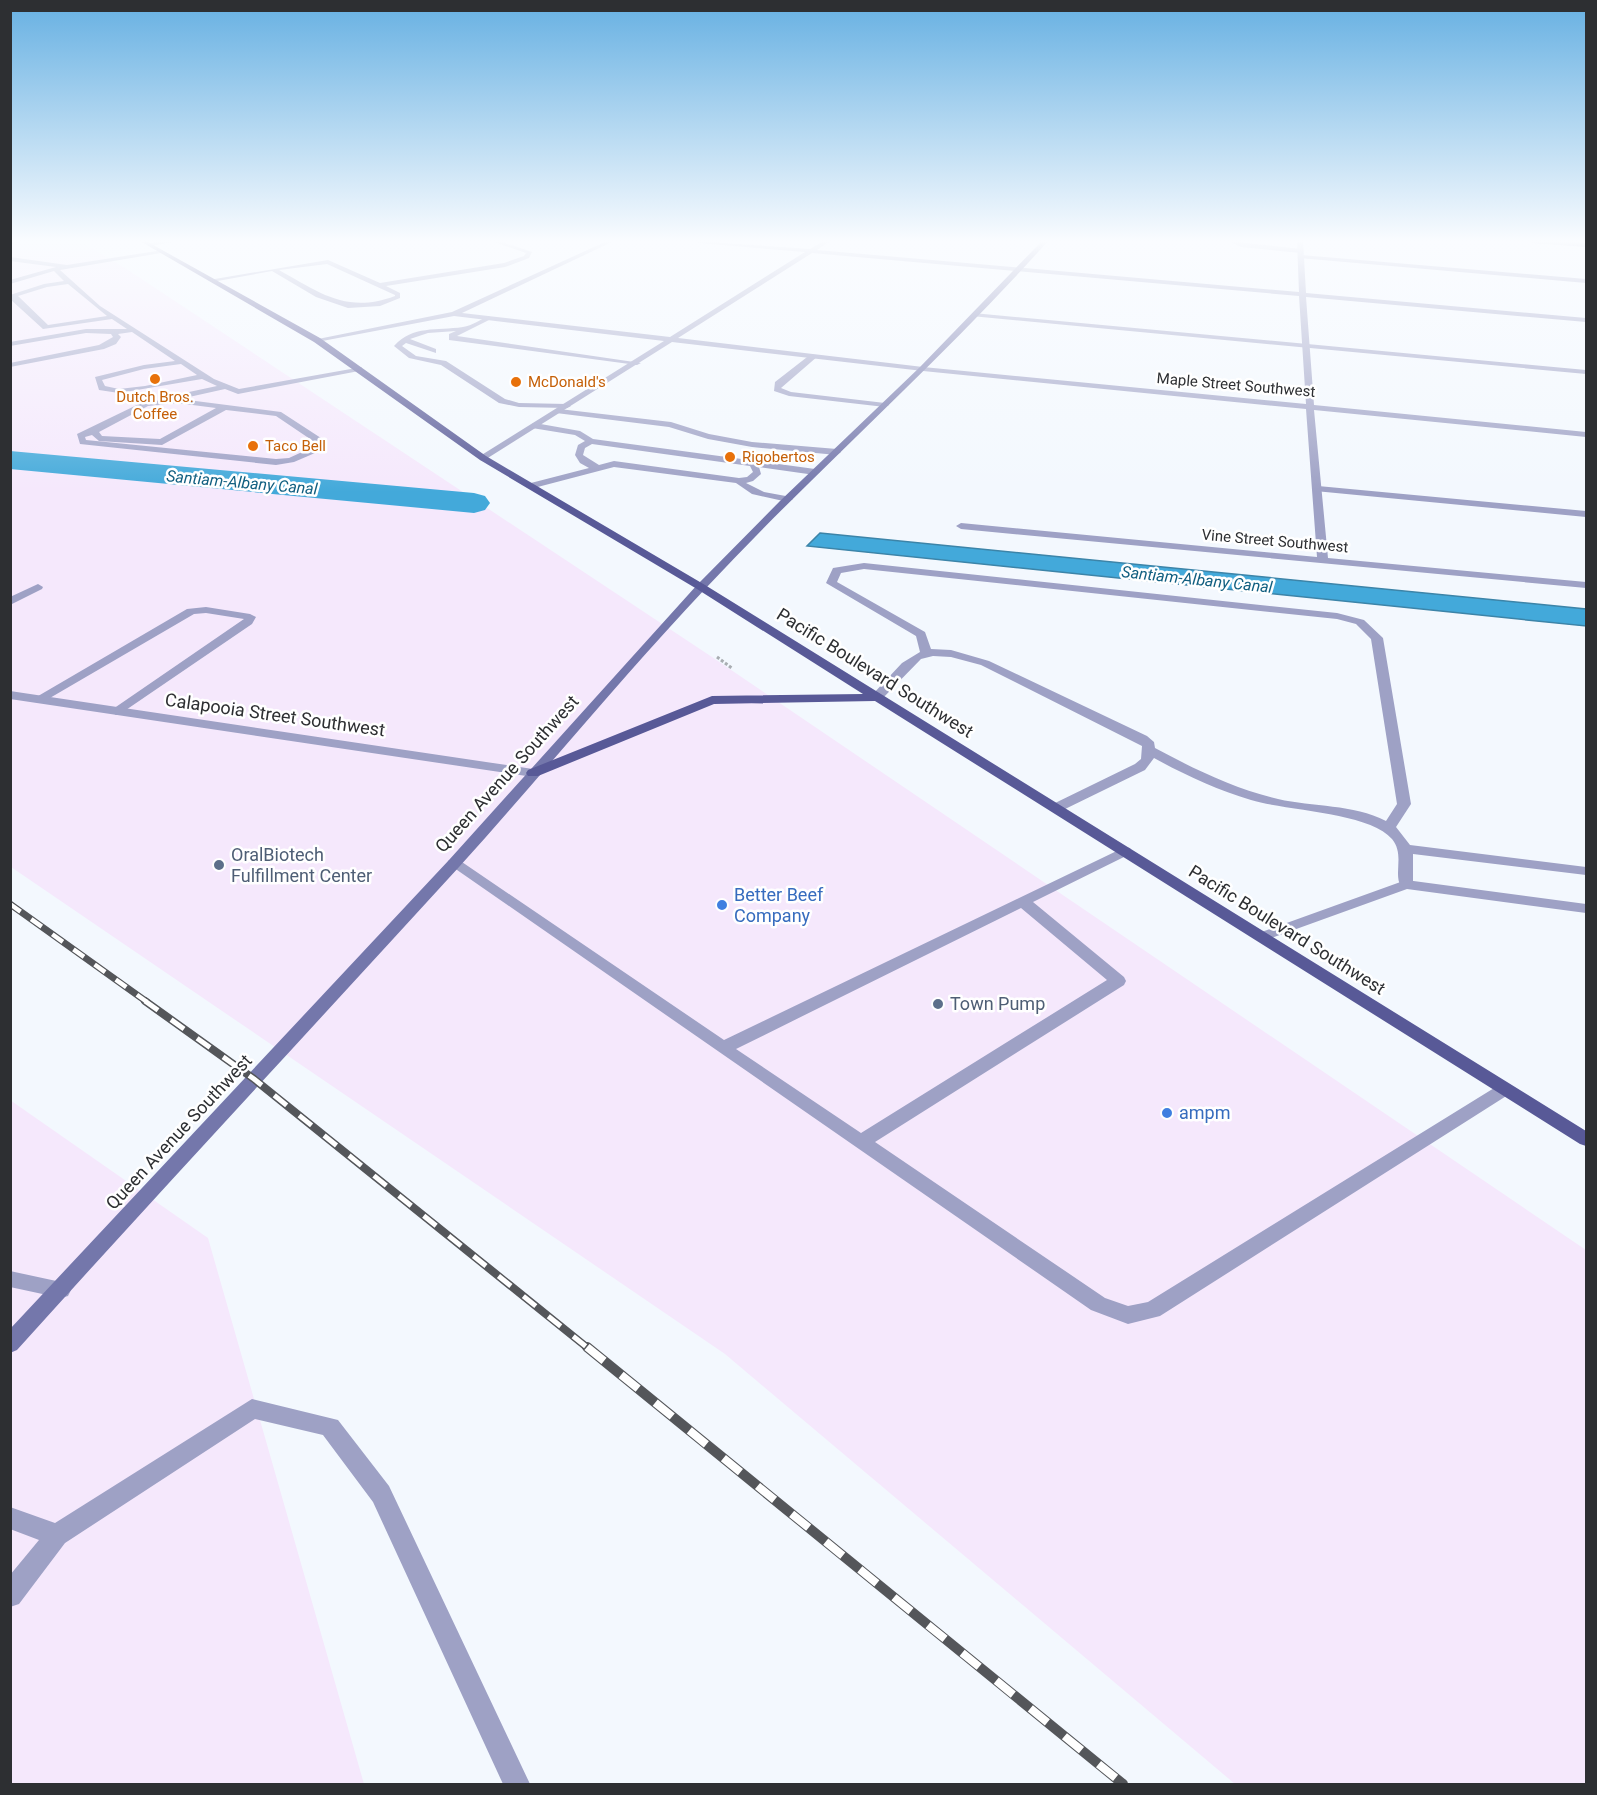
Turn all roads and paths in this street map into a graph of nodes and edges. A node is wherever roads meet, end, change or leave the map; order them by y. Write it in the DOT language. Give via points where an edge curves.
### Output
graph roads {
  1 [pos="44,325"];
  2 [pos="61,325"];
  3 [pos="125,325"];
  4 [pos="290,325"];
  5 [pos="397,325"];
  6 [pos="475,325"];
  7 [pos="546,325"];
  8 [pos="697,325"];
  9 [pos="964,325"];
  10 [pos="1078,325"];
  11 [pos="1304,325"];
  12 [pos="466,329"];
  13 [pos="133,330"];
  14 [pos="115,336"];
  15 [pos="403,339"];
  16 [pos="317,340"];
  17 [pos="674,340"];
  18 [pos="10,344"];
  19 [pos="1305,346"];
  20 [pos="814,356"];
  21 [pos="10,360"];
  22 [pos="182,362"];
  23 [pos="443,363"];
  24 [pos="637,363"];
  25 [pos="10,365"];
  26 [pos="359,369"];
  27 [pos="923,369"];
  28 [pos="1587,372"];
  29 [pos="203,376"];
  30 [pos="225,387"];
  31 [pos="238,392"];
  32 [pos="157,403"];
  33 [pos="885,405"];
  34 [pos="1311,406"];
  35 [pos="563,408"];
  36 [pos="535,426"];
  37 [pos="94,431"];
  38 [pos="1587,434"];
  39 [pos="591,441"];
  40 [pos="837,452"];
  41 [pos="483,458"];
  42 [pos="754,466"];
  43 [pos="597,468"];
  44 [pos="815,472"];
  45 [pos="739,481"];
  46 [pos="530,486"];
  47 [pos="1318,489"];
  48 [pos="788,499"];
  49 [pos="1587,513"];
  50 [pos="961,526"];
  51 [pos="1323,561"];
  52 [pos="1587,585"];
  53 [pos="38,587"];
  54 [pos="701,587"];
  55 [pos="10,602"];
  56 [pos="926,654"];
  57 [pos="10,695"];
  58 [pos="877,697"];
  59 [pos="39,699"];
  60 [pos="116,711"];
  61 [pos="1150,751"];
  62 [pos="533,773"];
  63 [pos="1056,808"];
  64 [pos="1388,828"];
  65 [pos="1405,849"];
  66 [pos="1125,851"];
  67 [pos="454,863"];
  68 [pos="1587,871"];
  69 [pos="1406,885"];
  70 [pos="1022,901"];
  71 [pos="1587,909"];
  72 [pos="1261,937"];
  73 [pos="723,1048"];
  74 [pos="1505,1089"];
  75 [pos="1587,1139"];
  76 [pos="861,1142"];
  77 [pos="10,1279"];
  78 [pos="61,1290"];
  79 [pos="10,1344"];
  80 [pos="10,1518"];
  81 [pos="57,1535"];
  82 [pos="10,1595"];
  83 [pos="517,1785"];
  1 -- 2 [label="street"];
  3 -- 13 [label="street"];
  4 -- 16 [label="main road, Pacific Boulevard Southwest"];
  5 -- 16 [label="street"];
  6 -- 12 [label="street"];
  7 -- 17 [label="street, Maple Street Southwest"];
  8 -- 17 [label="street"];
  9 -- 27 [label="main road, Queen Avenue Southwest"];
  10 -- 19 [label="street"];
  11 -- 19 [label="street"];
  12 -- 15 [label="street" via="426,332"];
  12 -- 24 [label="street" via="452,338"];
  13 -- 14 [label="street"];
  13 -- 22 [label="street"];
  14 -- 18 [label="street" via="90,331"];
  14 -- 21 [label="street"];
  14 -- 25 [label="street" via="101,347"];
  15 -- 23 [label="street" via="441,355"];
  15 -- 23 [label="street" via="398,346 415,357"];
  16 -- 26 [label="main road, Pacific Boulevard Southwest"];
  17 -- 20 [label="street, Maple Street Southwest"];
  17 -- 24 [label="street"];
  19 -- 28 [label="street"];
  19 -- 34 [label="street"];
  20 -- 27 [label="street, Maple Street Southwest"];
  20 -- 33 [label="street" via="778,384 777,389 789,394"];
  22 -- 29 [label="street"];
  22 -- 29 [label="street" via="98,379 102,388 119,391"];
  23 -- 35 [label="street" via="502,401"];
  24 -- 35 [label="street"];
  26 -- 31 [label="street"];
  26 -- 41 [label="main road, Pacific Boulevard Southwest"];
  27 -- 33 [label="main road, Queen Avenue Southwest"];
  27 -- 34 [label="street, Maple Street Southwest"];
  29 -- 30 [label="street"];
  30 -- 31 [label="street"];
  30 -- 32 [label="street"];
  31 -- 37 [label="street" via="223,407 278,414 321,442 319,448 276,462 83,442 80,436"];
  32 -- 37 [label="street" via="146,404"];
  32 -- 37 [label="street" via="225,407 162,442 99,438"];
  33 -- 40 [label="main road, Queen Avenue Southwest"];
  34 -- 38 [label="street, Maple Street Southwest"];
  34 -- 47 [label="street"];
  35 -- 36 [label="street"];
  35 -- 40 [label="street" via="671,425 686,432 732,440"];
  36 -- 39 [label="street" via="577,433"];
  36 -- 41 [label="street"];
  39 -- 42 [label="street"];
  39 -- 43 [label="street" via="581,447 579,455"];
  40 -- 44 [label="main road, Queen Avenue Southwest"];
  41 -- 46 [label="main road, Pacific Boulevard Southwest"];
  42 -- 44 [label="street"];
  42 -- 45 [label="street" via="758,472"];
  43 -- 45 [label="street" via="629,465"];
  43 -- 46 [label="street"];
  44 -- 48 [label="main road, Queen Avenue Southwest"];
  45 -- 48 [label="street" via="756,493"];
  46 -- 54 [label="main road, Pacific Boulevard Southwest"];
  47 -- 49 [label="street"];
  47 -- 51 [label="street"];
  48 -- 54 [label="main road, Queen Avenue Southwest"];
  50 -- 51 [label="street, Vine Street Southwest"];
  51 -- 52 [label="street, Vine Street Southwest"];
  53 -- 55 [label="street"];
  54 -- 58 [label="main road, Pacific Boulevard Southwest"];
  54 -- 62 [label="main road, Queen Avenue Southwest"];
  56 -- 58 [label="street" via="917,657"];
  56 -- 61 [label="street" via="960,655 985,663 1142,739"];
  56 -- 64 [label="street" via="921,634 831,584 837,570 864,566 1337,616 1360,622 1377,638 1404,804"];
  57 -- 59 [label="street, Calapooia Street Southwest"];
  58 -- 62 [label="main road" via="712,700"];
  58 -- 63 [label="main road, Pacific Boulevard Southwest"];
  59 -- 60 [label="street, Calapooia Street Southwest"];
  59 -- 60 [label="street" via="191,611 250,617"];
  60 -- 62 [label="street, Calapooia Street Southwest"];
  61 -- 63 [label="street" via="1140,767"];
  61 -- 64 [label="street" via="1225,789 1274,803 1372,820"];
  62 -- 67 [label="main road, Queen Avenue Southwest"];
  63 -- 66 [label="main road, Pacific Boulevard Southwest"];
  64 -- 65 [label="street"];
  65 -- 68 [label="street"];
  65 -- 69 [label="street"];
  66 -- 70 [label="street"];
  66 -- 72 [label="main road, Pacific Boulevard Southwest"];
  67 -- 73 [label="street"];
  67 -- 78 [label="main road, Queen Avenue Southwest"];
  69 -- 71 [label="street"];
  69 -- 72 [label="street"];
  70 -- 73 [label="street"];
  70 -- 76 [label="street" via="1118,981"];
  72 -- 74 [label="main road, Pacific Boulevard Southwest"];
  73 -- 76 [label="street"];
  74 -- 75 [label="main road, Pacific Boulevard Southwest"];
  74 -- 76 [label="street" via="1153,1310 1128,1315 1098,1304"];
  77 -- 78 [label="street"];
  78 -- 79 [label="main road, Queen Avenue Southwest"];
  80 -- 81 [label="street"];
  81 -- 82 [label="street"];
  81 -- 83 [label="street" via="252,1409 330,1427 381,1494"];
}
